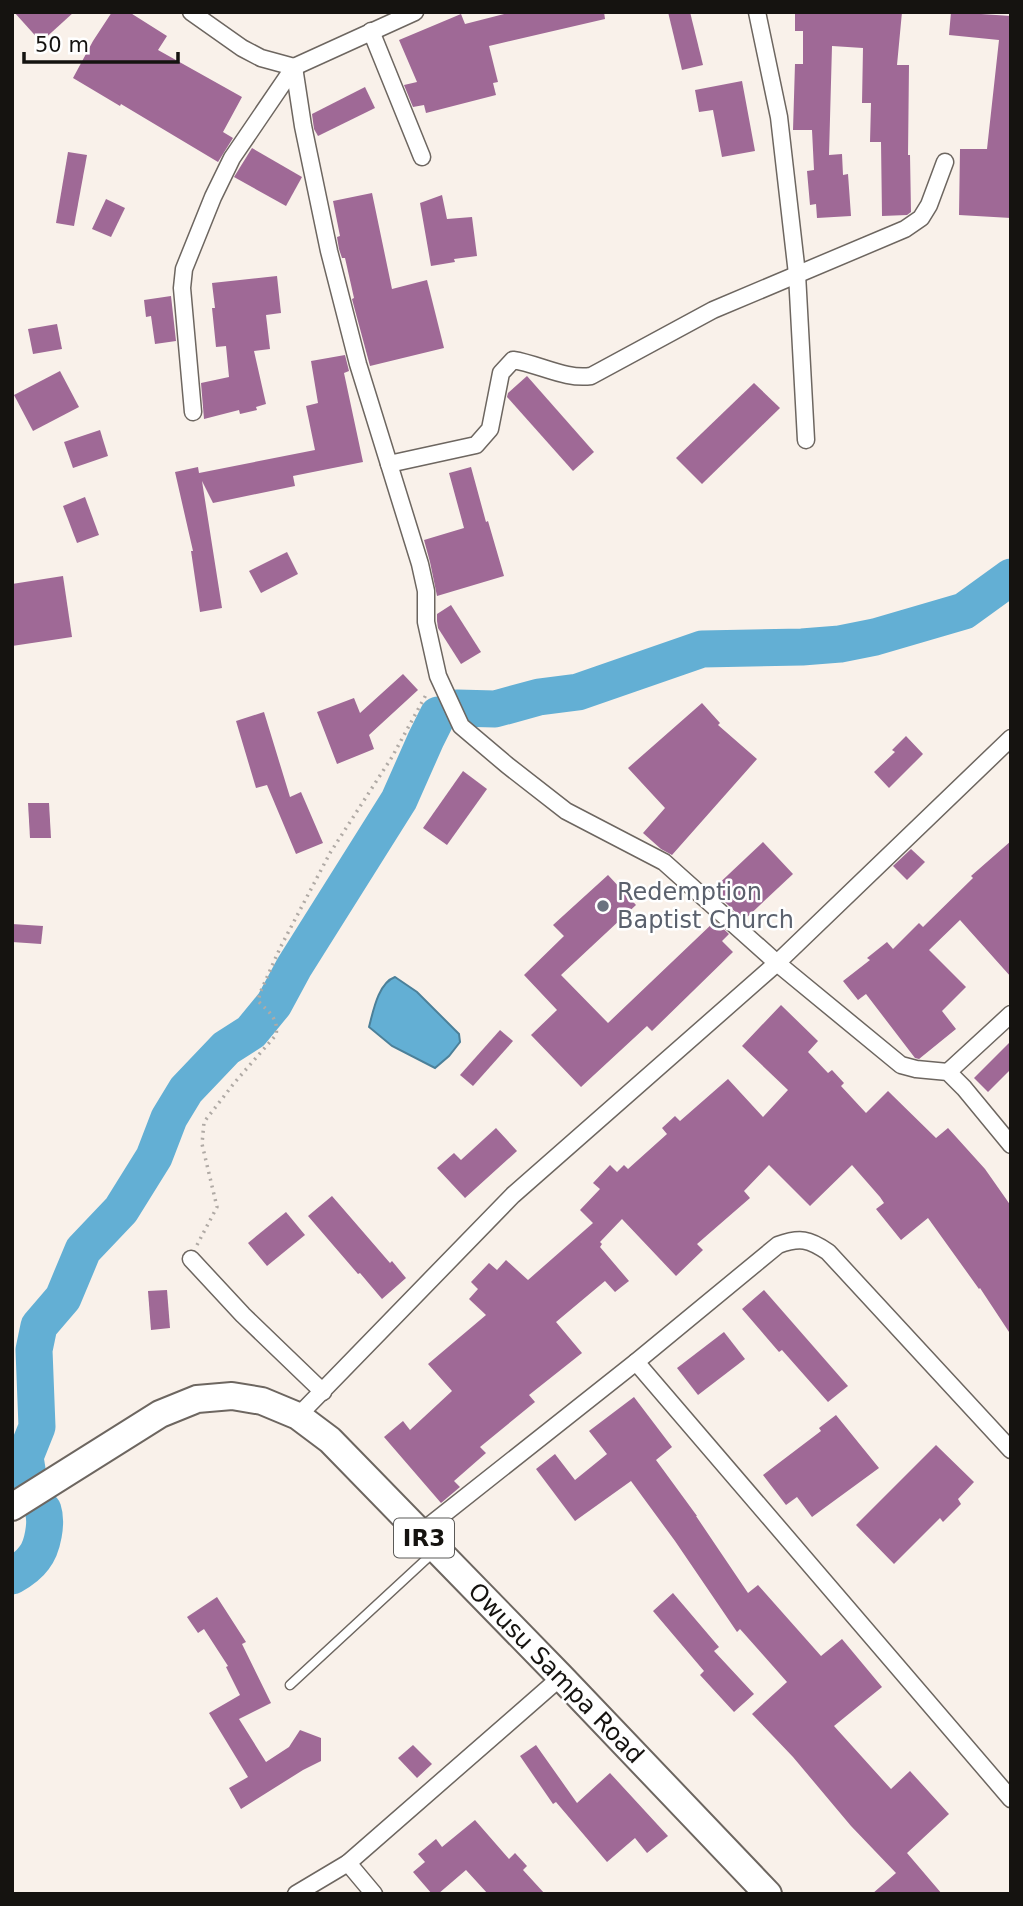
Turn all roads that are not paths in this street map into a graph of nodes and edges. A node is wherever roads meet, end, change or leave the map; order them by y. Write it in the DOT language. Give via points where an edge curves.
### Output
graph roads {
  1 [pos="191,12"];
  2 [pos="415,12"];
  3 [pos="757,12"];
  4 [pos="371,31"];
  5 [pos="294,67"];
  6 [pos="422,157"];
  7 [pos="945,162"];
  8 [pos="797,274"];
  9 [pos="193,412"];
  10 [pos="806,440"];
  11 [pos="389,464"];
  12 [pos="1011,738"];
  13 [pos="776,963"];
  14 [pos="1011,1014"];
  15 [pos="948,1072"];
  16 [pos="1011,1145"];
  17 [pos="191,1259"];
  18 [pos="636,1362"];
  19 [pos="323,1392"];
  20 [pos="298,1416"];
  21 [pos="1011,1450"];
  22 [pos="12,1507"];
  23 [pos="428,1542"];
  24 [pos="561,1677"];
  25 [pos="289,1685"];
  26 [pos="1011,1799"];
  27 [pos="348,1863"];
  28 [pos="296,1894"];
  29 [pos="374,1894"];
  30 [pos="768,1894"];
  1 -- 5 [label="street" via="242,48"];
  2 -- 4 [label="street"];
  3 -- 8 [label="street" via="779,117"];
  4 -- 5 [label="street"];
  4 -- 6 [label="street"];
  5 -- 9 [label="street" via="232,158 184,270"];
  5 -- 11 [label="street" via="329,251"];
  7 -- 8 [label="street" via="921,218"];
  8 -- 10 [label="street"];
  8 -- 11 [label="street" via="713,310 591,376 579,378 513,360 501,373 490,429 476,445"];
  11 -- 13 [label="street" via="420,564 438,676 461,726 566,811 664,862"];
  12 -- 13 [label="street"];
  13 -- 15 [label="street" via="901,1065"];
  13 -- 19 [label="street" via="513,1195"];
  14 -- 15 [label="street"];
  15 -- 16 [label="street"];
  17 -- 19 [label="street"];
  18 -- 21 [label="street" via="778,1245 793,1239 811,1241 828,1252"];
  18 -- 23 [label="street"];
  18 -- 26 [label="street"];
  19 -- 20 [label="street"];
  20 -- 22 [label="main road, Owusu Sampa Road / IR3" via="262,1401 232,1396 197,1399 160,1414"];
  20 -- 23 [label="main road, Owusu Sampa Road / IR3" via="330,1440"];
  23 -- 24 [label="main road, Owusu Sampa Road / IR3"];
  23 -- 25 [label="lane"];
  24 -- 27 [label="street"];
  24 -- 30 [label="main road, Owusu Sampa Road / IR3"];
  27 -- 28 [label="street"];
  27 -- 29 [label="street"];
}
